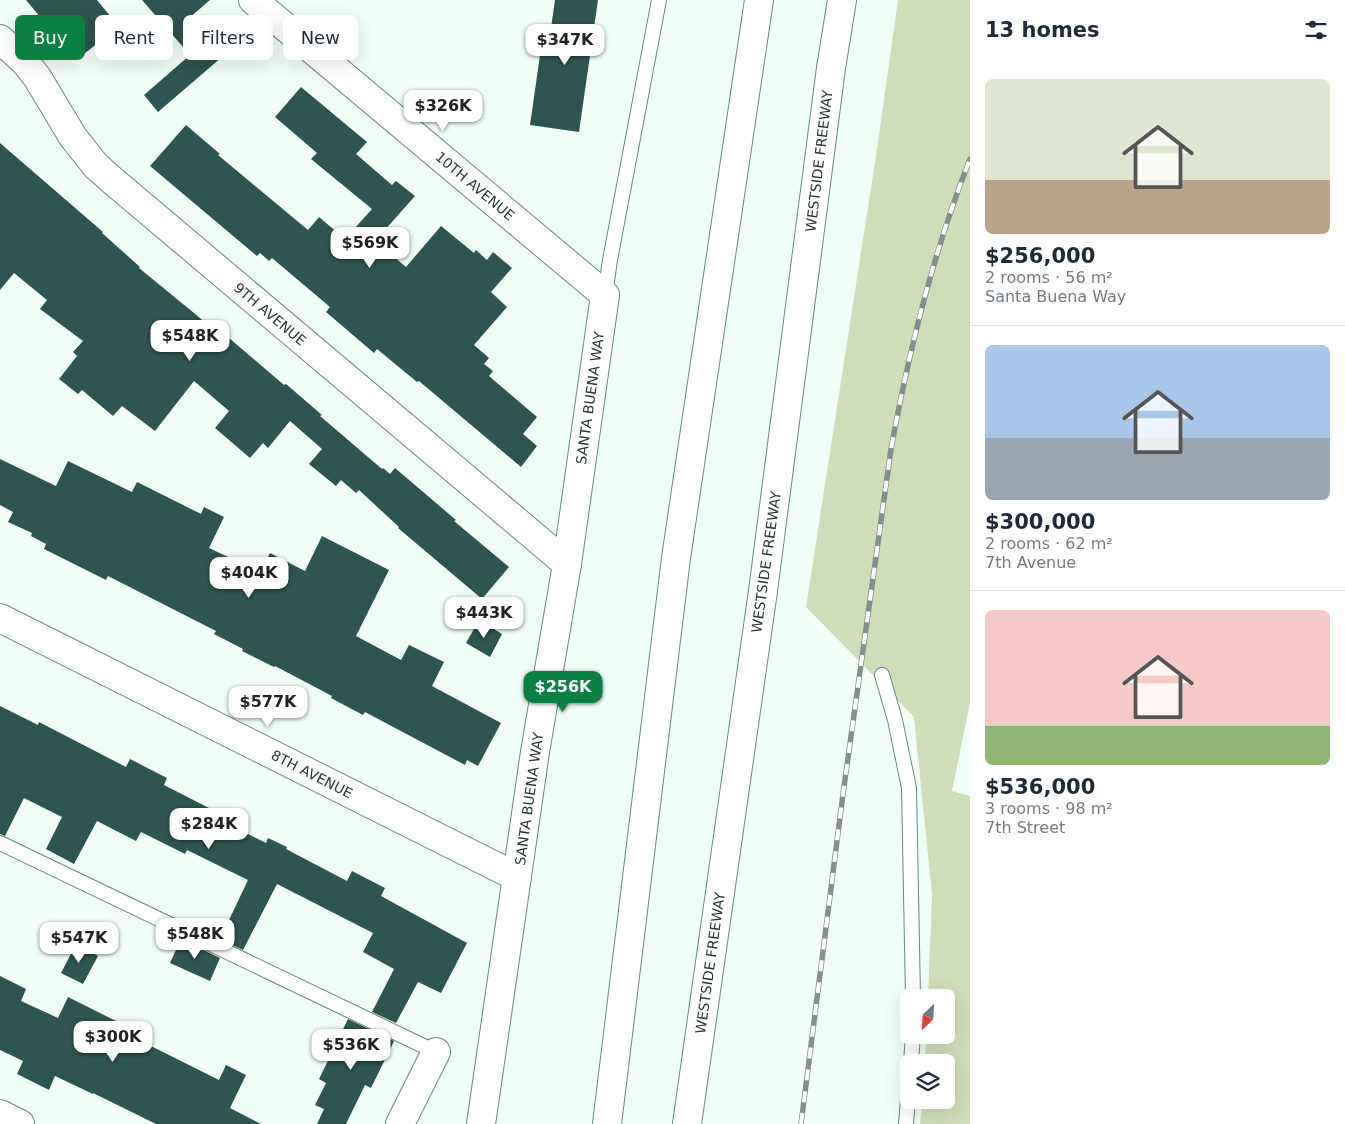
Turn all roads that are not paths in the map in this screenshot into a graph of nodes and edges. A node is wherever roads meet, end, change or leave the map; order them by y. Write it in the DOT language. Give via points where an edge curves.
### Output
graph roads {
  1 [pos="253,0"];
  2 [pos="660,0"];
  3 [pos="759,0"];
  4 [pos="842,0"];
  5 [pos="0,39"];
  6 [pos="605,295"];
  7 [pos="567,564"];
  8 [pos="0,618"];
  9 [pos="882,675"];
  10 [pos="0,843"];
  11 [pos="517,877"];
  12 [pos="913,989"];
  13 [pos="436,1052"];
  14 [pos="907,1109"];
  15 [pos="0,1114"];
  16 [pos="20,1124"];
  17 [pos="400,1124"];
  18 [pos="481,1124"];
  19 [pos="607,1124"];
  20 [pos="687,1124"];
  21 [pos="906,1124"];
  1 -- 6 [label="main road, 10TH AVENUE"];
  2 -- 6 [label="lane"];
  3 -- 19 [label="main road" via="676,558"];
  4 -- 20 [label="main road, WESTSIDE FREEWAY"];
  5 -- 7 [label="main road, 9TH AVENUE" via="37,78 73,137 96,166"];
  6 -- 7 [label="main road, SANTA BUENA WAY"];
  7 -- 11 [label="main road, SANTA BUENA WAY"];
  8 -- 11 [label="main road, 8TH AVENUE"];
  9 -- 12 [label="lane" via="909,788"];
  10 -- 13 [label="lane"];
  11 -- 18 [label="main road, SANTA BUENA WAY"];
  13 -- 17 [label="main road"];
  14 -- 21 [label="lane"];
  15 -- 16 [label="main road"];
}
